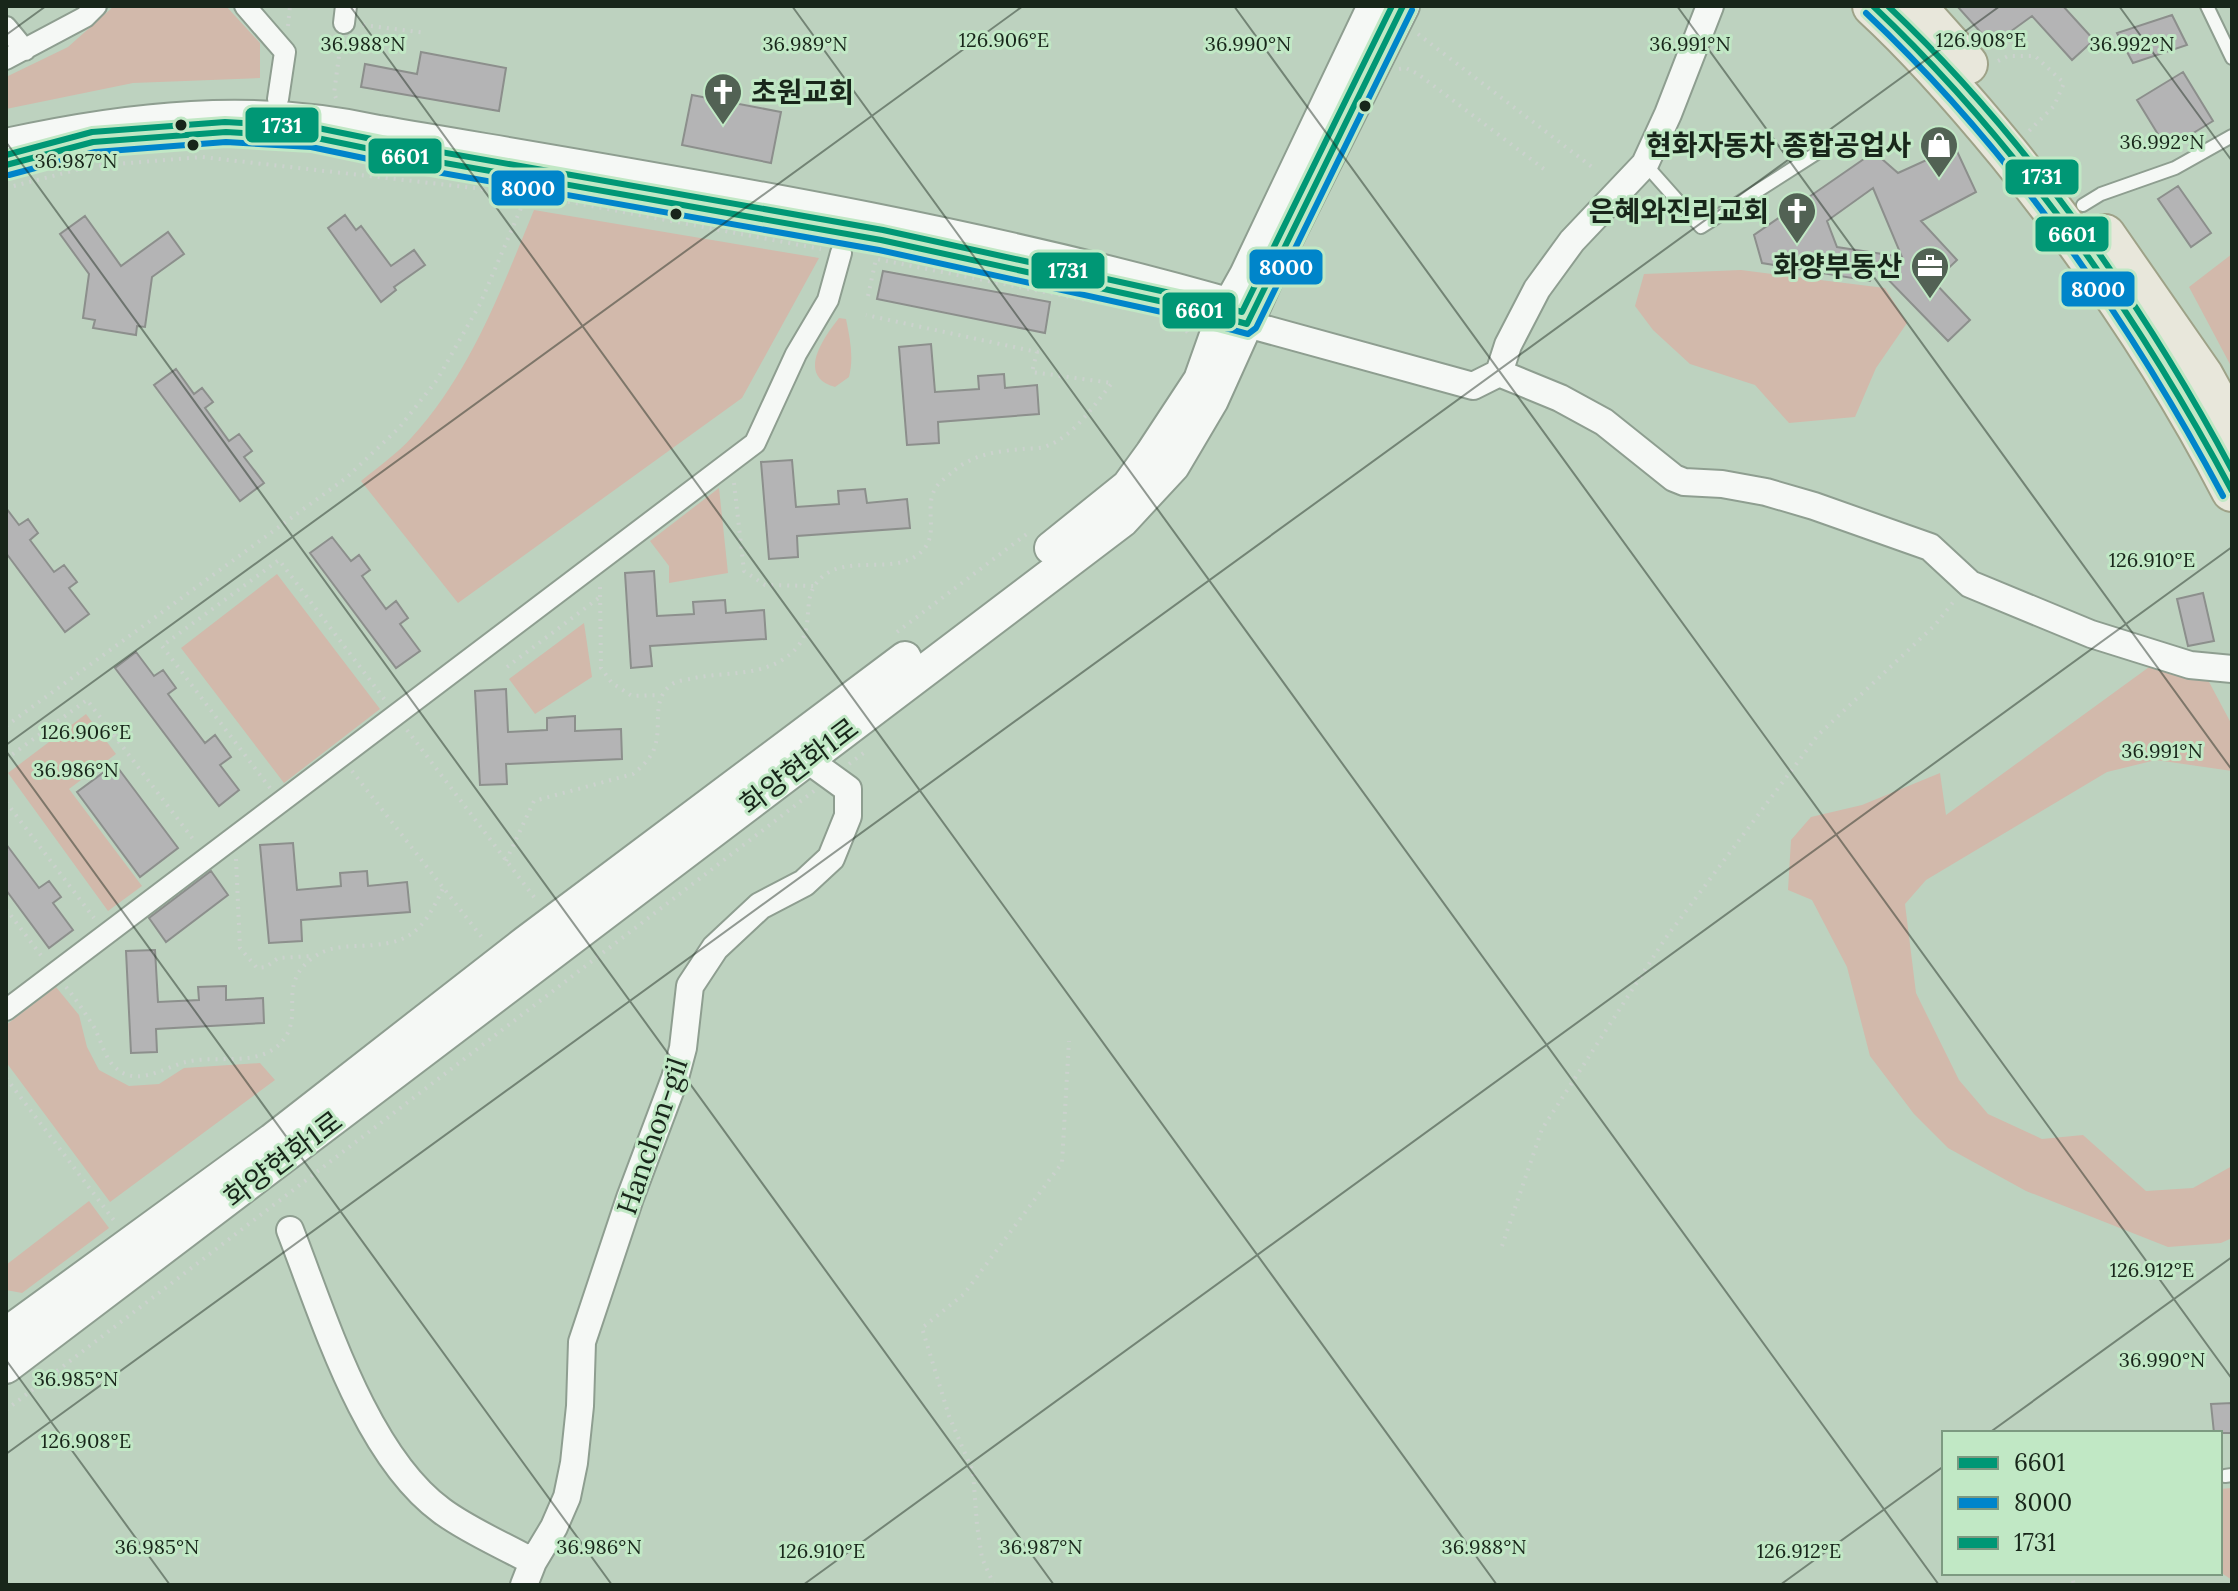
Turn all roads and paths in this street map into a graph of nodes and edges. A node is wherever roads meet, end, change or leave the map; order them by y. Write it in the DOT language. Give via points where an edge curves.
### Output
graph roads {
  1 [pos="96,6"];
  2 [pos="245,6"];
  3 [pos="1374,6"];
  4 [pos="1403,6"];
  5 [pos="1710,6"];
  6 [pos="1873,6"];
  7 [pos="1915,6"];
  8 [pos="2207,6"];
  9 [pos="345,14"];
  10 [pos="6,27"];
  11 [pos="426,33"];
  12 [pos="1418,35"];
  13 [pos="340,49"];
  14 [pos="15,54"];
  15 [pos="2232,58"];
  16 [pos="1395,69"];
  17 [pos="1972,70"];
  18 [pos="278,99"];
  19 [pos="340,106"];
  20 [pos="2026,134"];
  21 [pos="2232,136"];
  22 [pos="6,145"];
  23 [pos="1820,151"];
  24 [pos="1645,164"];
  25 [pos="6,165"];
  26 [pos="1592,167"];
  27 [pos="1544,169"];
  28 [pos="6,188"];
  29 [pos="527,194"];
  30 [pos="2083,205"];
  31 [pos="841,253"];
  32 [pos="868,296"];
  33 [pos="1238,314"];
  34 [pos="866,315"];
  35 [pos="1192,338"];
  36 [pos="1499,373"];
  37 [pos="2232,429"];
  38 [pos="731,461"];
  39 [pos="2232,491"];
  40 [pos="1033,529"];
  41 [pos="599,560"];
  42 [pos="1970,584"];
  43 [pos="814,586"];
  44 [pos="600,597"];
  45 [pos="893,635"];
  46 [pos="507,667"];
  47 [pos="2232,669"];
  48 [pos="661,695"];
  49 [pos="396,715"];
  50 [pos="6,726"];
  51 [pos="861,755"];
  52 [pos="341,757"];
  53 [pos="6,759"];
  54 [pos="849,764"];
  55 [pos="816,771"];
  56 [pos="6,802"];
  57 [pos="281,803"];
  58 [pos="235,837"];
  59 [pos="208,857"];
  60 [pos="506,861"];
  61 [pos="443,888"];
  62 [pos="538,903"];
  63 [pos="6,909"];
  64 [pos="106,934"];
  65 [pos="487,943"];
  66 [pos="316,956"];
  67 [pos="55,974"];
  68 [pos="6,1010"];
  69 [pos="1069,1041"];
  70 [pos="6,1078"];
  71 [pos="119,1228"];
  72 [pos="290,1230"];
  73 [pos="1502,1246"];
  74 [pos="6,1334"];
  75 [pos="6,1367"];
  76 [pos="6,1410"];
  77 [pos="528,1573"];
  78 [pos="994,1585"];
  1 -- 14 [label="street"];
  2 -- 18 [label="street" via="285,52"];
  3 -- 33 [label="street, 화양현화1로" via="1246,275"];
  4 -- 33 [label="street, 화양현화1로" via="1267,278"];
  5 -- 24 [label="street"];
  6 -- 39 [label="main road" via="1924,57 2050,205 2199,428"];
  7 -- 17 [label="main road"];
  8 -- 15 [label="lane"];
  9 -- 11 [label="path"];
  10 -- 14 [label="street"];
  12 -- 26 [label="path"];
  13 -- 19 [label="path" via="334,93"];
  16 -- 27 [label="path" via="1418,74"];
  17 -- 20 [label="main road"];
  17 -- 20 [label="path" via="2008,56 2035,56 2064,83 2054,106"];
  20 -- 30 [label="main road"];
  21 -- 30 [label="lane" via="2175,168"];
  22 -- 33 [label="street" via="173,117 332,122 887,221 1188,292"];
  23 -- 24 [label="lane" via="1701,227"];
  24 -- 36 [label="street" via="1572,241 1537,289"];
  25 -- 33 [label="street" via="93,142 226,132 312,137 867,237"];
  28 -- 29 [label="path" via="92,166 202,157"];
  29 -- 31 [label="path"];
  29 -- 50 [label="path" via="480,304 437,380 399,428 346,478"];
  30 -- 37 [label="main road" via="2203,376"];
  31 -- 38 [label="street" via="828,300 755,443"];
  32 -- 35 [label="path" via="876,259 1178,319"];
  33 -- 36 [label="street" via="1473,386"];
  33 -- 55 [label="street, 화양현화1로" via="1212,400 1173,466 1122,521"];
  33 -- 74 [label="street, 화양현화1로" via="1175,421 1128,486 272,1140"];
  34 -- 43 [label="path" via="1037,352 1032,372 1112,383 1069,432 1047,447 967,460 934,488 931,533 910,560 834,569"];
  36 -- 42 [label="street" via="1604,422 1674,478 1766,492 1930,547"];
  38 -- 41 [label="street"];
  38 -- 43 [label="path" via="744,571 765,585"];
  40 -- 45 [label="path"];
  41 -- 44 [label="path"];
  41 -- 49 [label="street"];
  42 -- 47 [label="street" via="2137,649 2190,665"];
  42 -- 73 [label="path" via="1935,625 1818,735 1665,939 1542,1129"];
  43 -- 48 [label="path" via="804,641 785,658 764,670 673,682"];
  44 -- 46 [label="path"];
  44 -- 48 [label="path" via="601,668 632,696"];
  48 -- 60 [label="path" via="655,748 644,764 633,774 534,801"];
  49 -- 52 [label="street"];
  49 -- 57 [label="path" via="279,560 162,646"];
  49 -- 60 [label="path"];
  51 -- 54 [label="path"];
  52 -- 57 [label="street"];
  52 -- 61 [label="path"];
  53 -- 59 [label="path" via="87,700"];
  55 -- 75 [label="street, 화양현화1로"];
  55 -- 76 [label="path"];
  55 -- 77 [label="street, Hanchon-gil" via="848,789 848,816 831,858 804,883 760,906 715,948 690,986 675,1078 582,1342 579,1420 567,1497"];
  56 -- 64 [label="path"];
  57 -- 58 [label="street"];
  58 -- 59 [label="street"];
  58 -- 66 [label="path" via="240,948 247,959 257,968 278,958"];
  59 -- 64 [label="street"];
  60 -- 62 [label="path"];
  61 -- 65 [label="path"];
  61 -- 66 [label="path" via="428,919 398,942 330,948"];
  63 -- 67 [label="path"];
  64 -- 67 [label="street"];
  66 -- 67 [label="path" via="295,978 289,1031 281,1043 247,1058 188,1061 143,1076 116,1069"];
  67 -- 68 [label="street"];
  69 -- 78 [label="path" via="1062,1163 964,1294 922,1328 973,1472 982,1558"];
  70 -- 71 [label="path"];
  72 -- 77 [label="street" via="357,1400 401,1470 441,1511"];
}
